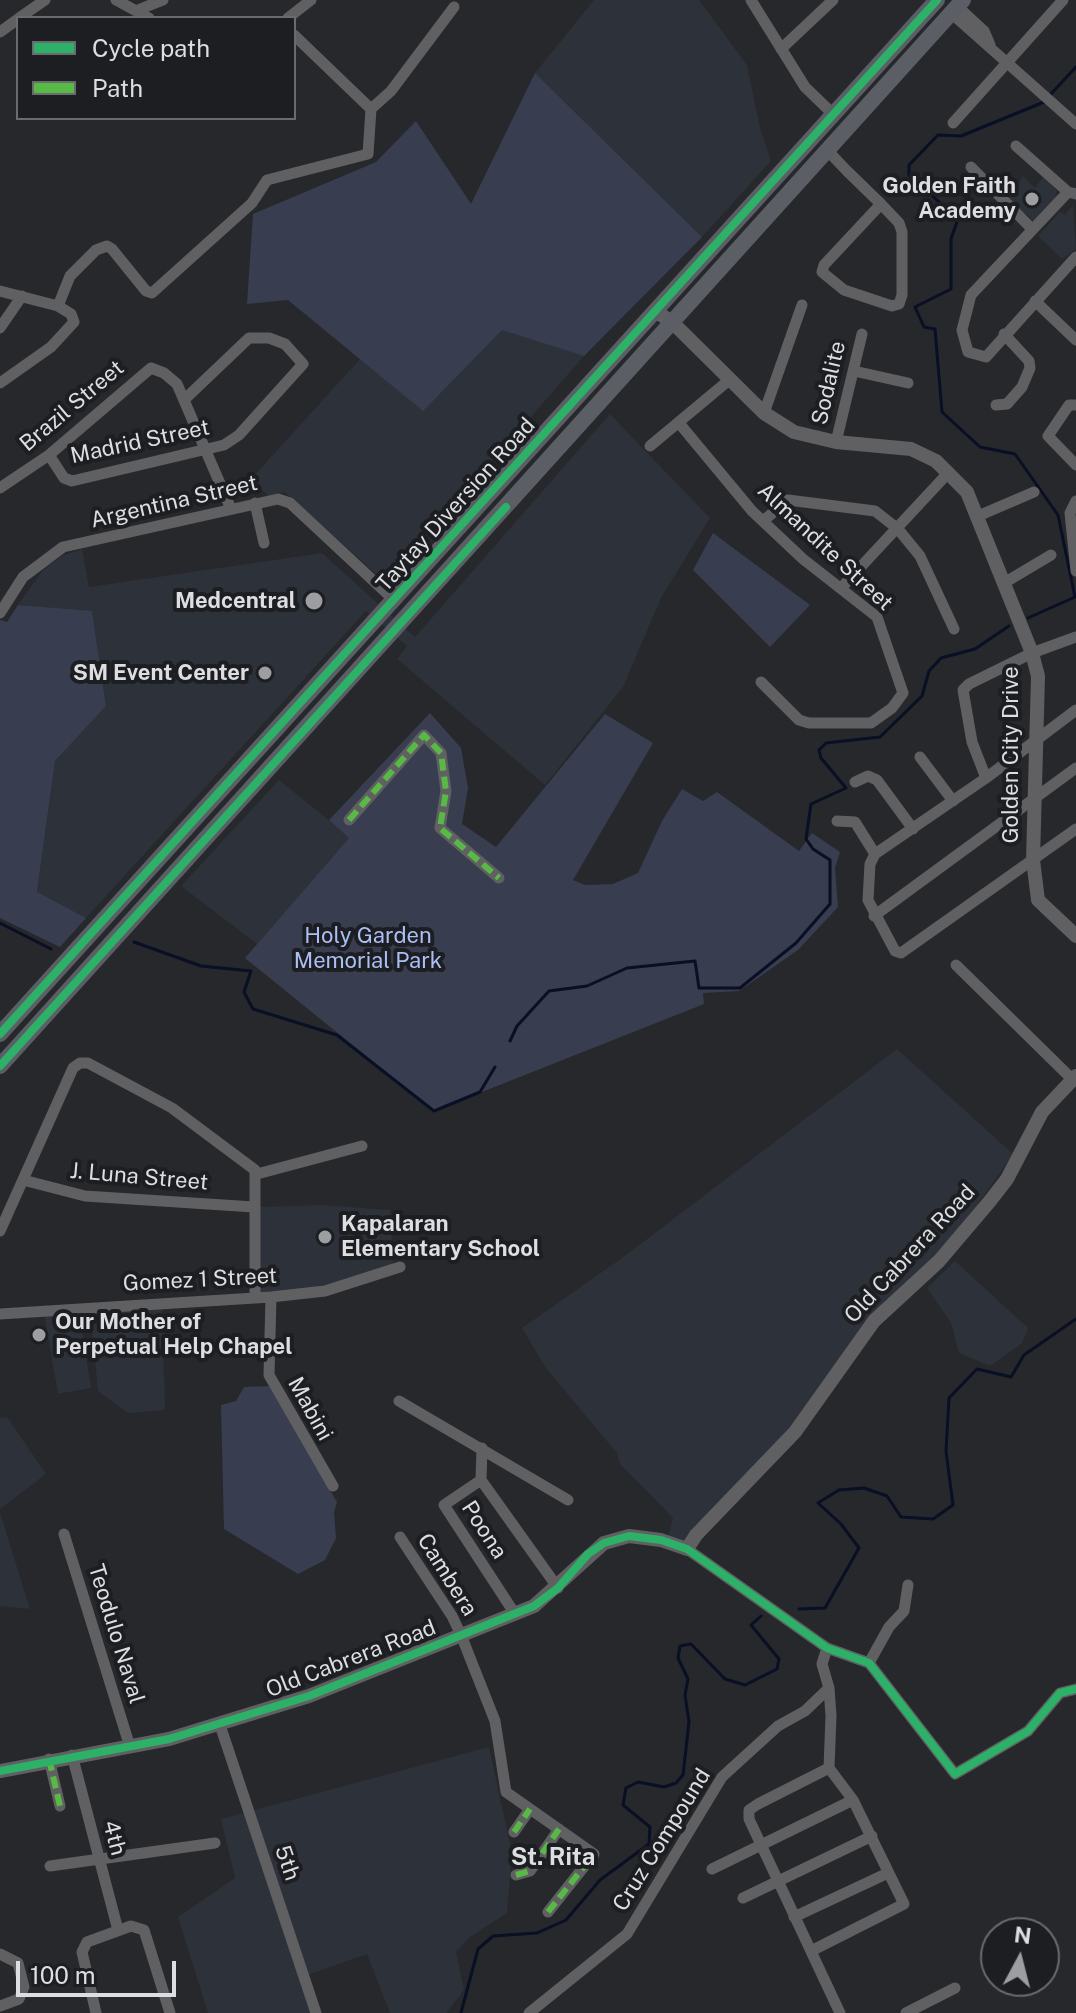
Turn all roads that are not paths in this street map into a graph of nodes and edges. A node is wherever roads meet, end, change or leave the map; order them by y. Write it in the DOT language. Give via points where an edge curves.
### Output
graph roads {
  1 [pos="45,0"];
  2 [pos="116,0"];
  3 [pos="163,0"];
  4 [pos="311,0"];
  5 [pos="751,0"];
  6 [pos="833,0"];
  7 [pos="937,0"];
  8 [pos="1063,0"];
  9 [pos="957,6"];
  10 [pos="454,7"];
  11 [pos="144,14"];
  12 [pos="21,16"];
  13 [pos="291,16"];
  14 [pos="16,20"];
  15 [pos="0,32"];
  16 [pos="296,37"];
  17 [pos="781,49"];
  18 [pos="1008,63"];
  19 [pos="371,109"];
  20 [pos="833,114"];
  21 [pos="953,123"];
  22 [pos="1076,124"];
  23 [pos="1016,146"];
  24 [pos="828,151"];
  25 [pos="971,167"];
  26 [pos="1072,193"];
  27 [pos="881,204"];
  28 [pos="1032,229"];
  29 [pos="1074,262"];
  30 [pos="0,291"];
  31 [pos="22,296"];
  32 [pos="1035,301"];
  33 [pos="802,305"];
  34 [pos="58,306"];
  35 [pos="657,312"];
  36 [pos="673,323"];
  37 [pos="0,328"];
  38 [pos="862,334"];
  39 [pos="1004,334"];
  40 [pos="1076,340"];
  41 [pos="854,371"];
  42 [pos="728,381"];
  43 [pos="0,383"];
  44 [pos="908,383"];
  45 [pos="185,399"];
  46 [pos="996,405"];
  47 [pos="1072,405"];
  48 [pos="764,413"];
  49 [pos="679,423"];
  50 [pos="836,442"];
  51 [pos="650,446"];
  52 [pos="204,449"];
  53 [pos="49,455"];
  54 [pos="1076,465"];
  55 [pos="949,472"];
  56 [pos="0,488"];
  57 [pos="1034,492"];
  58 [pos="1076,501"];
  59 [pos="255,503"];
  60 [pos="231,509"];
  61 [pos="978,516"];
  62 [pos="1073,520"];
  63 [pos="763,521"];
  64 [pos="898,529"];
  65 [pos="264,543"];
  66 [pos="1051,555"];
  67 [pos="1076,571"];
  68 [pos="1004,583"];
  69 [pos="842,587"];
  70 [pos="394,600"];
  71 [pos="0,613"];
  72 [pos="954,629"];
  73 [pos="1076,637"];
  74 [pos="1032,653"];
  75 [pos="761,682"];
  76 [pos="1076,710"];
  77 [pos="1037,740"];
  78 [pos="920,757"];
  79 [pos="1076,768"];
  80 [pos="986,778"];
  81 [pos="855,782"];
  82 [pos="1035,798"];
  83 [pos="953,801"];
  84 [pos="349,820"];
  85 [pos="837,821"];
  86 [pos="913,829"];
  87 [pos="1076,829"];
  88 [pos="875,854"];
  89 [pos="1033,860"];
  90 [pos="499,878"];
  91 [pos="874,916"];
  92 [pos="1076,936"];
  93 [pos="62,965"];
  94 [pos="956,965"];
  95 [pos="78,979"];
  96 [pos="0,1034"];
  97 [pos="0,1066"];
  98 [pos="1074,1077"];
  99 [pos="362,1146"];
  100 [pos="257,1174"];
  101 [pos="23,1180"];
  102 [pos="254,1207"];
  103 [pos="0,1231"];
  104 [pos="400,1267"];
  105 [pos="255,1297"];
  106 [pos="271,1297"];
  107 [pos="0,1314"];
  108 [pos="399,1401"];
  109 [pos="482,1448"];
  110 [pos="481,1480"];
  111 [pos="333,1486"];
  112 [pos="568,1500"];
  113 [pos="64,1534"];
  114 [pos="400,1537"];
  115 [pos="687,1549"];
  116 [pos="908,1585"];
  117 [pos="558,1588"];
  118 [pos="515,1614"];
  119 [pos="461,1635"];
  120 [pos="827,1648"];
  121 [pos="869,1663"];
  122 [pos="829,1688"];
  123 [pos="1076,1689"];
  124 [pos="220,1725"];
  125 [pos="130,1747"];
  126 [pos="72,1755"];
  127 [pos="49,1759"];
  128 [pos="829,1768"];
  129 [pos="0,1771"];
  130 [pos="853,1800"];
  131 [pos="60,1806"];
  132 [pos="530,1809"];
  133 [pos="559,1829"];
  134 [pos="514,1832"];
  135 [pos="872,1836"];
  136 [pos="215,1843"];
  137 [pos="758,1845"];
  138 [pos="98,1859"];
  139 [pos="50,1866"];
  140 [pos="712,1869"];
  141 [pos="888,1873"];
  142 [pos="516,1875"];
  143 [pos="776,1882"];
  144 [pos="743,1898"];
  145 [pos="548,1912"];
  146 [pos="794,1917"];
  147 [pos="118,1930"];
  148 [pos="811,1951"];
  149 [pos="0,1954"];
  150 [pos="955,1988"];
  151 [pos="0,2006"];
  152 [pos="96,2013"];
  153 [pos="170,2013"];
  154 [pos="316,2013"];
  155 [pos="529,2013"];
  156 [pos="840,2013"];
  157 [pos="906,2013"];
  1 -- 12 [label="street"];
  2 -- 11 [label="street"];
  3 -- 11 [label="street"];
  4 -- 13 [label="street"];
  5 -- 17 [label="street"];
  6 -- 17 [label="street"];
  7 -- 20 [label="main road, Taytay Diversion Road"];
  8 -- 18 [label="street"];
  9 -- 18 [label="street" via="977,39"];
  9 -- 24 [label="main road, Taytay Diversion Road"];
  10 -- 19 [label="street" via="391,91"];
  14 -- 15 [label="street"];
  16 -- 19 [label="street"];
  17 -- 20 [label="street" via="805,87"];
  18 -- 21 [label="street"];
  18 -- 22 [label="street"];
  19 -- 34 [label="street" via="368,154 267,180 252,203 159,290 146,291 107,246 70,276"];
  20 -- 35 [label="main road, Taytay Diversion Road"];
  23 -- 26 [label="street"];
  24 -- 27 [label="street"];
  24 -- 36 [label="main road, Taytay Diversion Road"];
  25 -- 28 [label="street"];
  26 -- 28 [label="street"];
  27 -- 27 [label="street" via="902,232 902,295 892,306 844,290 822,272"];
  28 -- 39 [label="street" via="971,295 963,314 963,344 975,356 986,357"];
  29 -- 32 [label="street"];
  30 -- 31 [label="street"];
  31 -- 34 [label="street"];
  31 -- 37 [label="street"];
  32 -- 39 [label="street"];
  32 -- 40 [label="street"];
  33 -- 48 [label="street"];
  34 -- 43 [label="street" via="71,314 74,325"];
  35 -- 36 [label="street, Golden City Drive"];
  35 -- 70 [label="main road, Taytay Diversion Road"];
  36 -- 42 [label="street, Golden City Drive"];
  36 -- 95 [label="main road, Taytay Diversion Road"];
  38 -- 41 [label="street, Sodalite"];
  39 -- 46 [label="street" via="1030,368 1016,395 1007,404"];
  41 -- 44 [label="street"];
  41 -- 50 [label="street, Sodalite"];
  42 -- 48 [label="street, Golden City Drive"];
  42 -- 49 [label="street"];
  45 -- 52 [label="street, Brazil Street"];
  45 -- 52 [label="street, Madrid Street" via="249,338 285,344 303,364 239,435"];
  45 -- 53 [label="street, Brazil Street" via="164,373 146,369"];
  47 -- 54 [label="street" via="1048,436"];
  48 -- 50 [label="street, Golden City Drive" via="794,432"];
  49 -- 51 [label="street"];
  49 -- 63 [label="street, Almandite Street"];
  50 -- 55 [label="street, Golden City Drive" via="911,449"];
  52 -- 53 [label="street, Madrid Street" via="72,481 64,478"];
  52 -- 60 [label="street, Brazil Street"];
  53 -- 56 [label="street, Brazil Street"];
  55 -- 61 [label="street, Golden City Drive" via="967,492"];
  55 -- 64 [label="street"];
  57 -- 61 [label="street"];
  58 -- 62 [label="street"];
  59 -- 60 [label="street, Argentina Street"];
  59 -- 65 [label="street"];
  59 -- 70 [label="street, Argentina Street" via="285,499"];
  60 -- 71 [label="street, Argentina Street" via="63,547 23,577"];
  61 -- 68 [label="street, Golden City Drive"];
  62 -- 67 [label="street"];
  63 -- 64 [label="street" via="788,500 867,508"];
  63 -- 69 [label="street, Almandite Street"];
  64 -- 69 [label="street"];
  64 -- 72 [label="street" via="920,556"];
  66 -- 68 [label="street"];
  68 -- 74 [label="street, Golden City Drive"];
  69 -- 75 [label="street, Almandite Street" via="881,622 903,686 899,700 871,723 809,723 799,720"];
  70 -- 93 [label="main road, Taytay Diversion Road"];
  73 -- 74 [label="street"];
  74 -- 77 [label="street, Golden City Drive" via="1038,676"];
  74 -- 80 [label="street" via="963,690 972,742"];
  76 -- 77 [label="street"];
  77 -- 80 [label="street"];
  77 -- 82 [label="street, Golden City Drive"];
  78 -- 83 [label="street"];
  79 -- 82 [label="street"];
  80 -- 83 [label="street"];
  81 -- 86 [label="street" via="868,776 877,780"];
  82 -- 89 [label="street, Golden City Drive"];
  82 -- 91 [label="street"];
  83 -- 86 [label="street"];
  84 -- 90 [label="street" via="424,735 441,753 446,791 440,828"];
  85 -- 88 [label="street" via="855,822"];
  86 -- 88 [label="street"];
  87 -- 89 [label="street"];
  88 -- 91 [label="street" via="868,882"];
  89 -- 91 [label="street" via="908,951 895,951"];
  89 -- 92 [label="street, Golden City Drive" via="1038,900"];
  93 -- 95 [label="main road"];
  93 -- 96 [label="main road, Taytay Diversion Road"];
  94 -- 98 [label="street"];
  95 -- 97 [label="main road, Taytay Diversion Road"];
  98 -- 115 [label="street, Old Cabrera Road" via="1042,1112 990,1201 939,1261 874,1321 795,1432"];
  99 -- 100 [label="street"];
  100 -- 101 [label="street" via="172,1108 88,1063 73,1068"];
  100 -- 102 [label="street"];
  101 -- 102 [label="street, J. Luna Street" via="85,1196"];
  101 -- 103 [label="street"];
  102 -- 105 [label="street"];
  104 -- 106 [label="street, Gomez 1 Street" via="325,1291"];
  105 -- 106 [label="street, Gomez 1 Street"];
  105 -- 107 [label="street, Gomez 1 Street"];
  106 -- 111 [label="street, Mabini" via="269,1375"];
  108 -- 109 [label="street"];
  109 -- 110 [label="street"];
  109 -- 112 [label="street"];
  110 -- 117 [label="street"];
  110 -- 118 [label="street, Poona" via="444,1505"];
  113 -- 125 [label="street, Teodulo Naval"];
  114 -- 119 [label="street, Cambera"];
  115 -- 117 [label="street, Old Cabrera Road" via="629,1536 604,1543"];
  115 -- 120 [label="street"];
  116 -- 121 [label="street" via="904,1611"];
  117 -- 118 [label="street, Old Cabrera Road"];
  118 -- 119 [label="street, Old Cabrera Road"];
  119 -- 124 [label="street, Old Cabrera Road"];
  119 -- 132 [label="street, Cambera" via="495,1721 506,1792"];
  120 -- 121 [label="street"];
  120 -- 122 [label="street" via="822,1664"];
  121 -- 123 [label="street" via="955,1774 1028,1731 1060,1693"];
  122 -- 128 [label="street"];
  122 -- 155 [label="street, Cruz Compound" via="722,1777 627,1934"];
  124 -- 125 [label="street, Old Cabrera Road"];
  124 -- 154 [label="street, 5th"];
  125 -- 126 [label="street, Old Cabrera Road"];
  126 -- 127 [label="street, Old Cabrera Road"];
  126 -- 138 [label="street, 4th"];
  127 -- 129 [label="street, Old Cabrera Road"];
  127 -- 131 [label="street"];
  128 -- 130 [label="street"];
  128 -- 137 [label="street" via="749,1810"];
  130 -- 135 [label="street"];
  130 -- 137 [label="street"];
  132 -- 133 [label="street, Cambera"];
  132 -- 134 [label="street"];
  133 -- 142 [label="street" via="530,1871"];
  133 -- 145 [label="street, Cambera" via="594,1854"];
  135 -- 141 [label="street"];
  135 -- 143 [label="street"];
  136 -- 138 [label="street"];
  137 -- 140 [label="street"];
  137 -- 143 [label="street"];
  138 -- 139 [label="street"];
  138 -- 147 [label="street, 4th"];
  141 -- 146 [label="street"];
  141 -- 148 [label="street" via="902,1907"];
  143 -- 144 [label="street"];
  143 -- 146 [label="street"];
  146 -- 148 [label="street"];
  147 -- 152 [label="street" via="87,1942 82,1952"];
  147 -- 153 [label="street" via="144,1930"];
  148 -- 156 [label="street"];
  149 -- 151 [label="street" via="18,1963 24,1987 19,1999"];
  150 -- 157 [label="street"];
}
